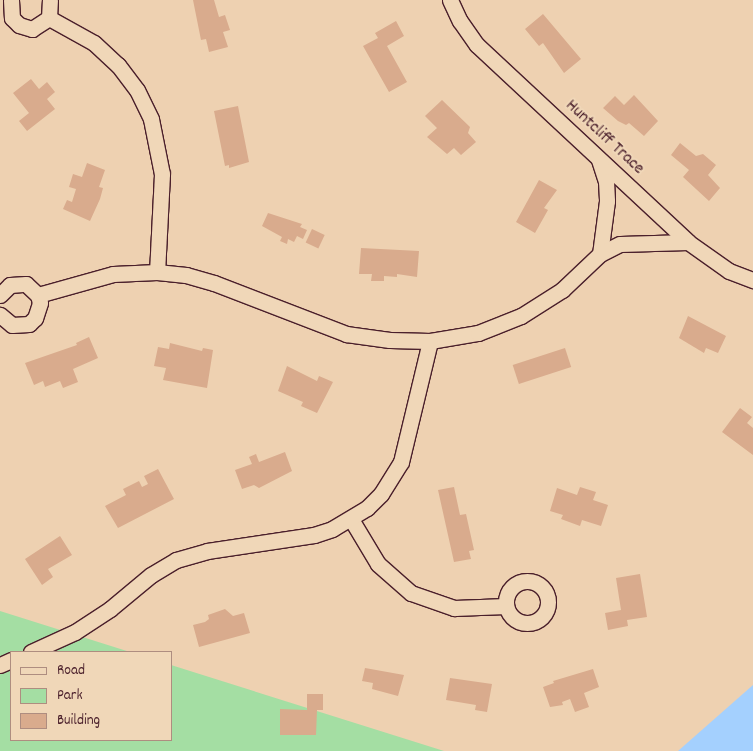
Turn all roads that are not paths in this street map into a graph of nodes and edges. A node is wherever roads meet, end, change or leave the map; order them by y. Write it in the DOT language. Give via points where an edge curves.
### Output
graph roads {
  1 [pos="11,0"];
  2 [pos="50,0"];
  3 [pos="450,0"];
  4 [pos="49,18"];
  5 [pos="598,158"];
  6 [pos="688,242"];
  7 [pos="600,254"];
  8 [pos="157,272"];
  9 [pos="753,280"];
  10 [pos="0,295"];
  11 [pos="38,295"];
  12 [pos="0,315"];
  13 [pos="430,341"];
  14 [pos="351,519"];
  15 [pos="506,606"];
  16 [pos="32,651"];
  1 -- 4 [label="street" via="12,18 25,28 38,27"];
  2 -- 4 [label="street"];
  3 -- 5 [label="street, Huntcliff Trace" via="477,45"];
  4 -- 8 [label="street" via="94,43 118,65 137,90 151,120 162,174"];
  5 -- 6 [label="street, Huntcliff Trace"];
  5 -- 7 [label="street" via="606,181 607,201"];
  6 -- 7 [label="street" via="630,243"];
  6 -- 9 [label="street, Huntcliff Trace" via="729,271"];
  7 -- 13 [label="street" via="562,290 521,316 478,333"];
  8 -- 11 [label="street" via="113,274"];
  8 -- 13 [label="street" via="214,282 346,334"];
  10 -- 11 [label="street" via="10,285 18,283 26,284"];
  11 -- 12 [label="street" via="39,311 28,324 12,325"];
  13 -- 14 [label="street" via="402,462 381,494"];
  14 -- 15 [label="street" via="378,564 411,593 454,608"];
  14 -- 16 [label="street" via="314,535 207,551 176,560 75,632"];
}
